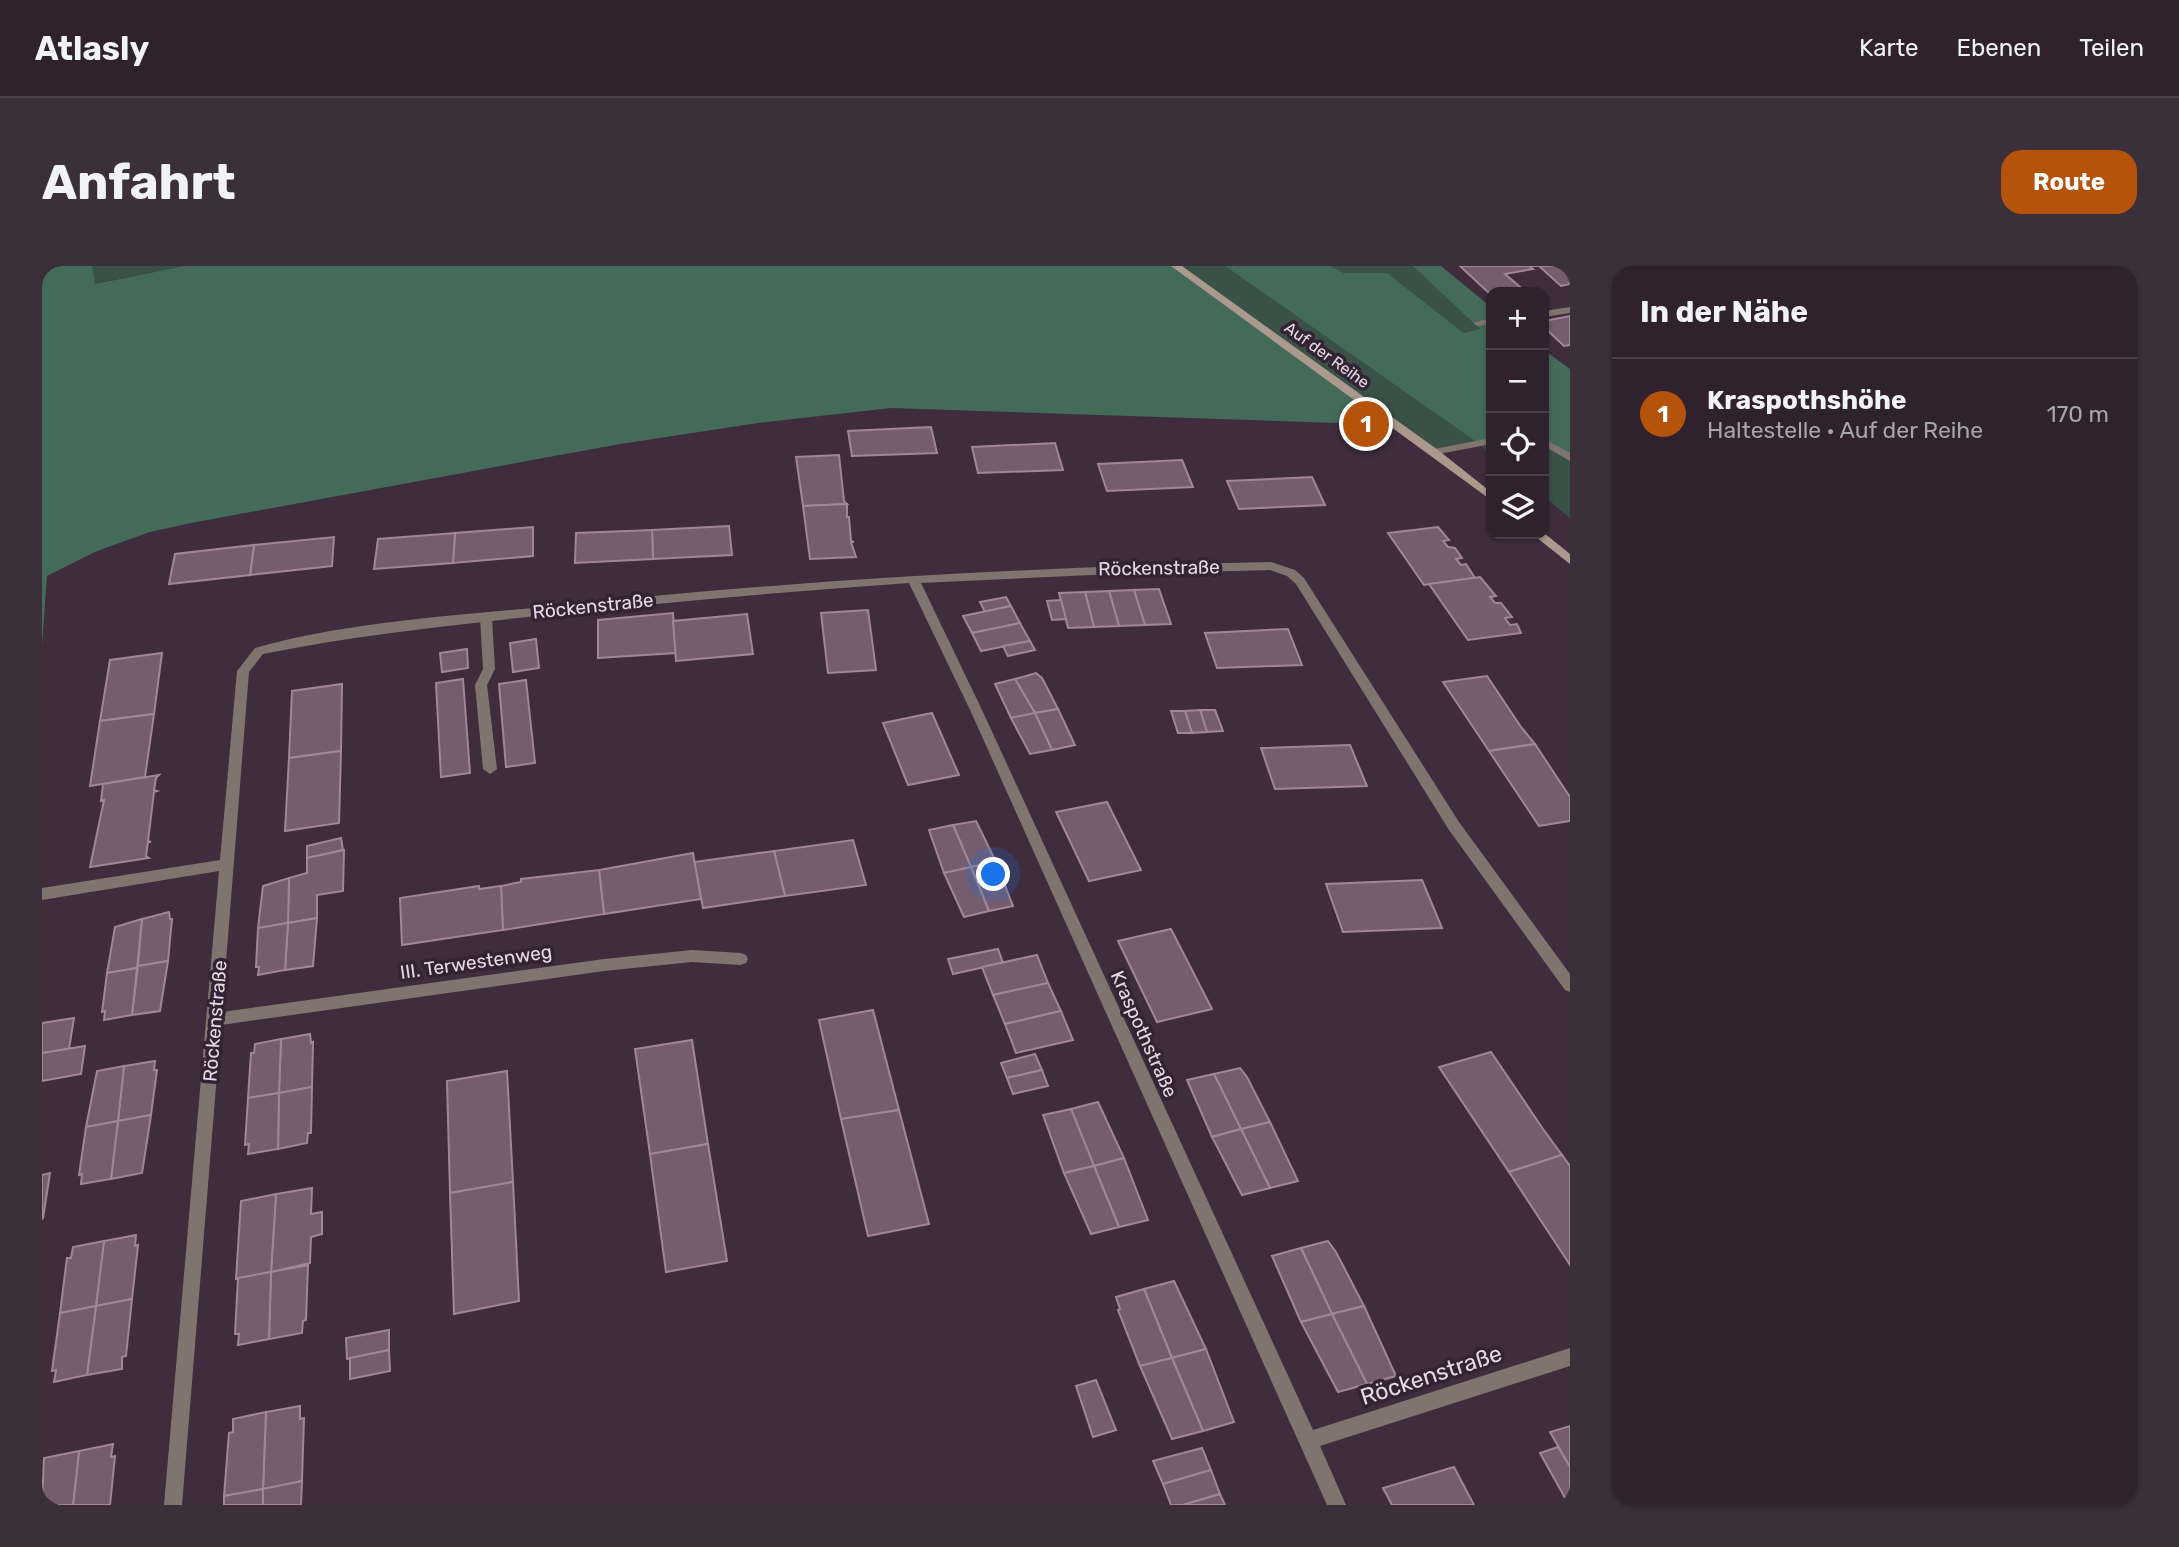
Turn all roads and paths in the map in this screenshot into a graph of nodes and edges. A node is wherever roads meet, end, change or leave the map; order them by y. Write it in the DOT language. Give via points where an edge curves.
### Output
graph roads {
  1 [pos="1176,266"];
  2 [pos="1570,310"];
  3 [pos="1549,313"];
  4 [pos="1486,322"];
  5 [pos="1478,323"];
  6 [pos="1486,442"];
  7 [pos="1549,445"];
  8 [pos="1434,452"];
  9 [pos="1570,458"];
  10 [pos="1486,493"];
  11 [pos="1544,539"];
  12 [pos="1570,560"];
  13 [pos="913,579"];
  14 [pos="486,618"];
  15 [pos="489,769"];
  16 [pos="228,864"];
  17 [pos="42,894"];
  18 [pos="741,959"];
  19 [pos="1570,986"];
  20 [pos="216,1018"];
  21 [pos="1570,1357"];
  22 [pos="1308,1441"];
  23 [pos="173,1505"];
  24 [pos="1337,1505"];
  1 -- 8 [label="main road, Auf der Reihe"];
  2 -- 3 [label="street"];
  4 -- 5 [label="street"];
  6 -- 8 [label="street"];
  7 -- 9 [label="street"];
  8 -- 10 [label="main road, Auf der Reihe"];
  11 -- 12 [label="main road"];
  13 -- 14 [label="street, Röckenstraße"];
  13 -- 19 [label="street, Röckenstraße" via="1189,567 1271,566 1291,573 1454,826"];
  13 -- 22 [label="street, Kraspothstraße"];
  14 -- 15 [label="street" via="489,669 481,685"];
  14 -- 16 [label="street, Röckenstraße" via="259,651 243,671"];
  16 -- 17 [label="street"];
  16 -- 20 [label="street, Röckenstraße"];
  18 -- 20 [label="street, III. Terwestenweg" via="692,956 604,965"];
  20 -- 23 [label="street, Röckenstraße"];
  21 -- 22 [label="street, Röckenstraße"];
  22 -- 24 [label="street, Kraspothstraße"];
}
